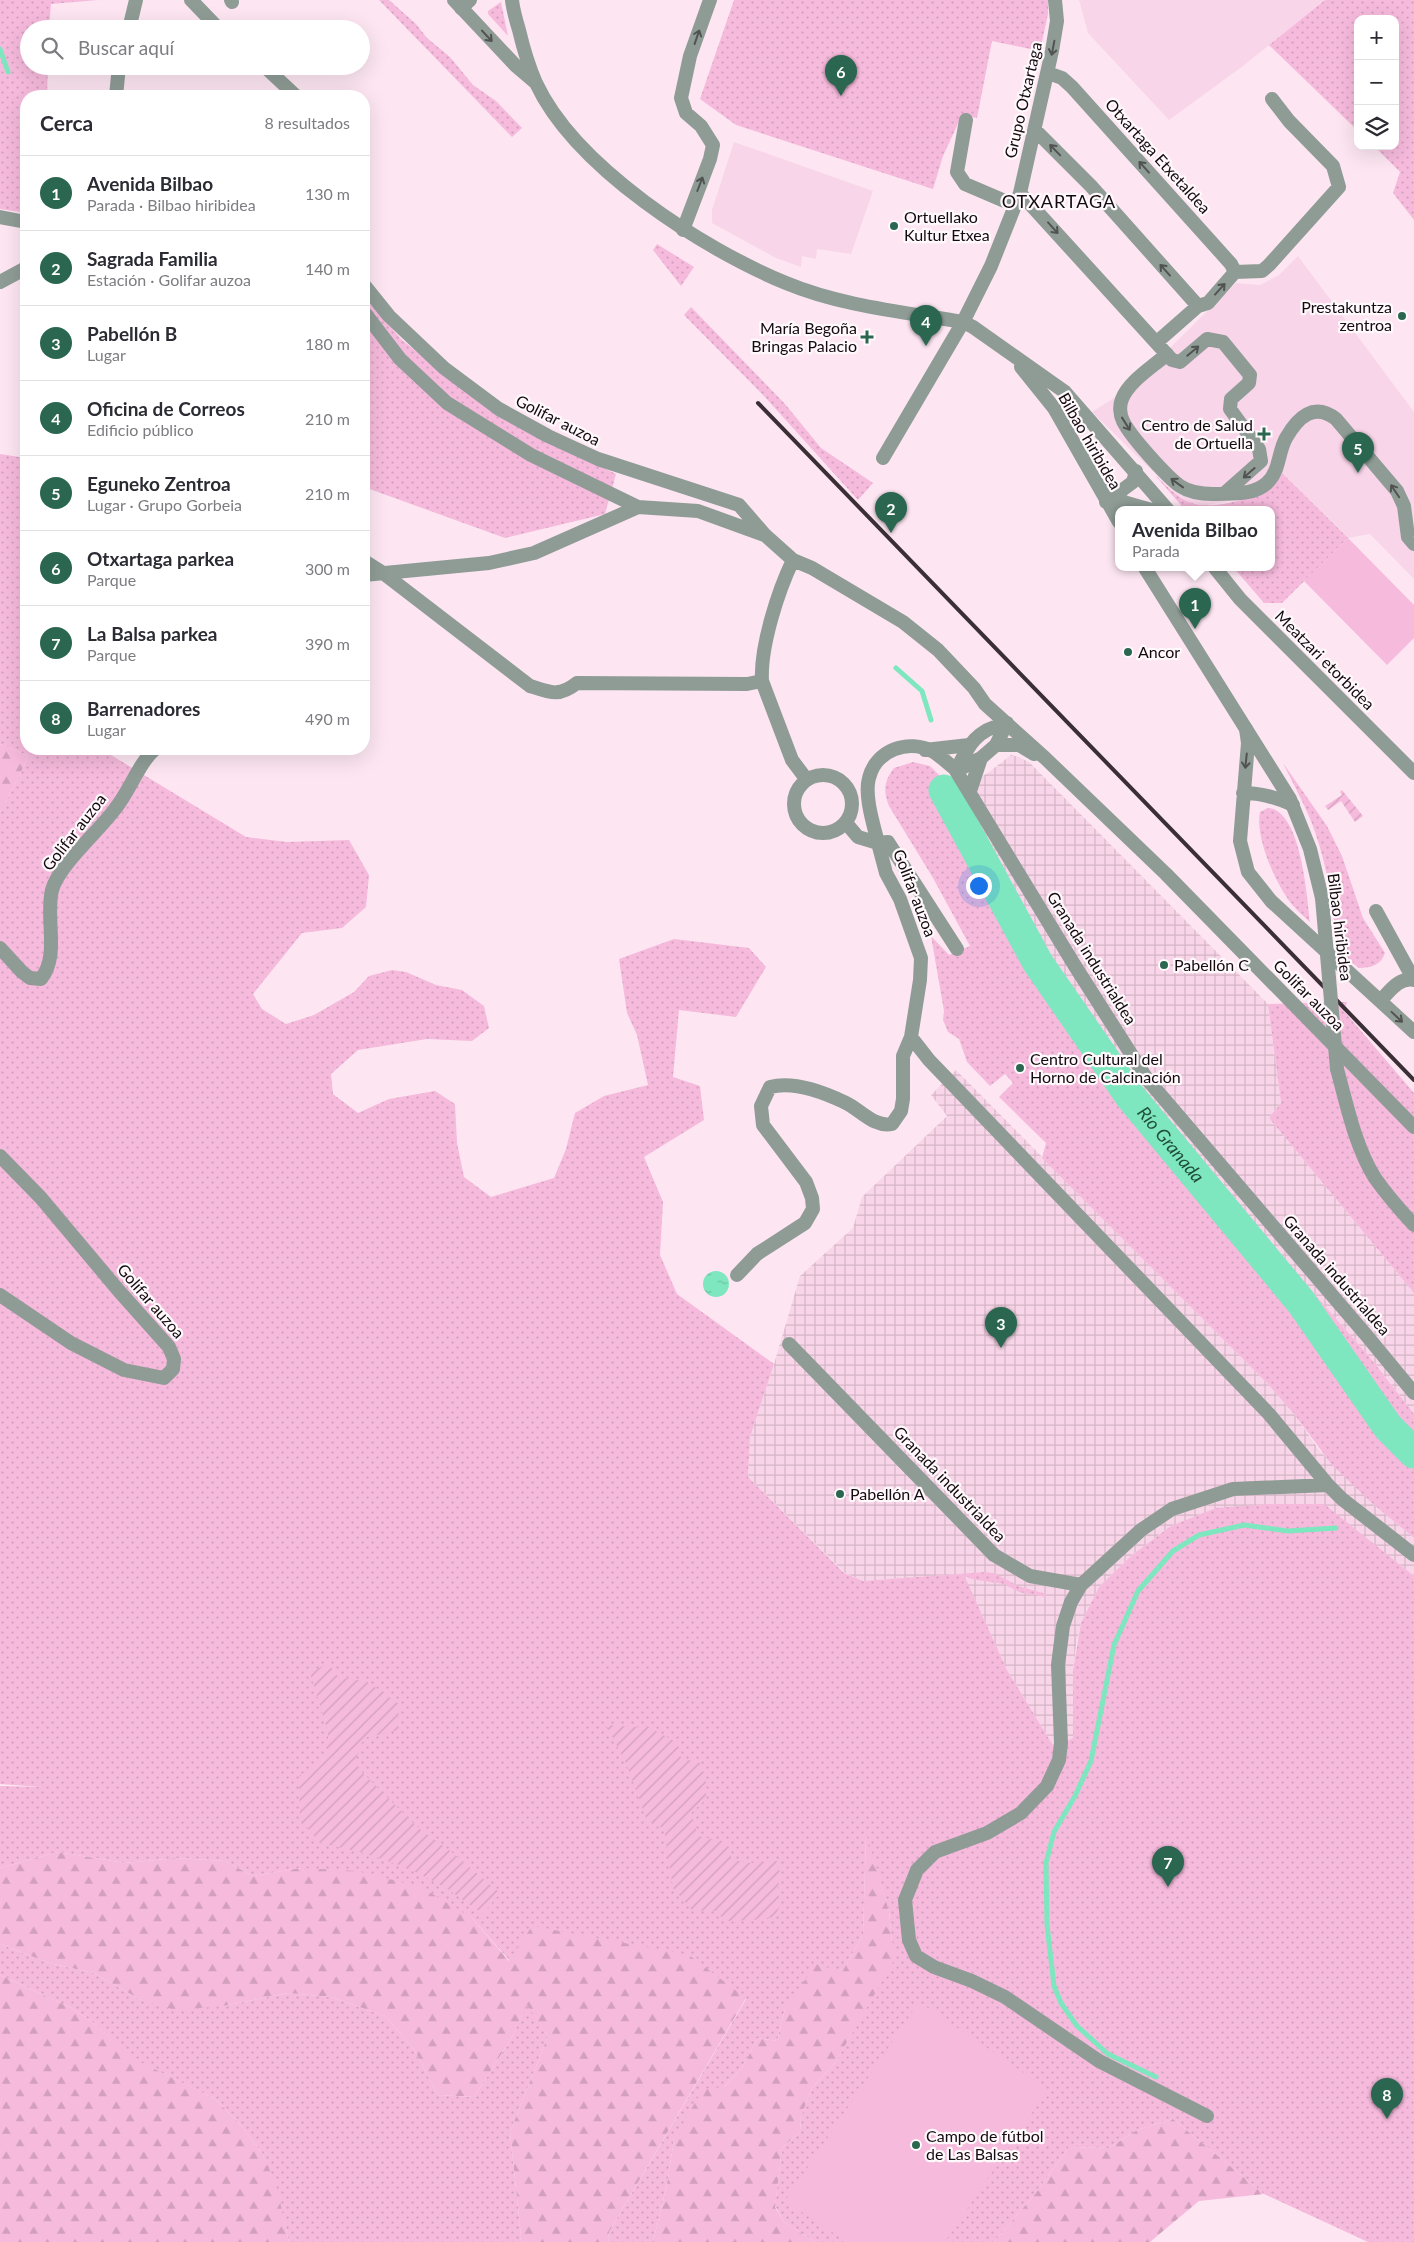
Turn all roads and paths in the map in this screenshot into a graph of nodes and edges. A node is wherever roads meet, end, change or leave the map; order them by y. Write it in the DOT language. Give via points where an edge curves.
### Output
graph roads {
  1 [pos="136,0"];
  2 [pos="191,0"];
  3 [pos="512,0"];
  4 [pos="710,0"];
  5 [pos="1055,0"];
  6 [pos="461,3"];
  7 [pos="131,20"];
  8 [pos="210,20"];
  9 [pos="1048,73"];
  10 [pos="119,75"];
  11 [pos="274,75"];
  12 [pos="536,83"];
  13 [pos="117,90"];
  14 [pos="290,90"];
  15 [pos="1272,99"];
  16 [pos="966,120"];
  17 [pos="1035,130"];
  18 [pos="1017,199"];
  19 [pos="0,217"];
  20 [pos="20,221"];
  21 [pos="683,230"];
  22 [pos="20,271"];
  23 [pos="1236,272"];
  24 [pos="0,282"];
  25 [pos="370,292"];
  26 [pos="1198,306"];
  27 [pos="370,320"];
  28 [pos="963,322"];
  29 [pos="1157,342"];
  30 [pos="1167,354"];
  31 [pos="1011,355"];
  32 [pos="1149,455"];
  33 [pos="883,458"];
  34 [pos="1136,471"];
  35 [pos="1226,492"];
  36 [pos="1109,500"];
  37 [pos="1134,506"];
  38 [pos="1165,506"];
  39 [pos="638,507"];
  40 [pos="1115,513"];
  41 [pos="765,536"];
  42 [pos="1411,541"];
  43 [pos="793,560"];
  44 [pos="370,565"];
  45 [pos="1147,571"];
  46 [pos="1217,571"];
  47 [pos="384,573"];
  48 [pos="370,574"];
  49 [pos="762,681"];
  50 [pos="985,704"];
  51 [pos="1007,723"];
  52 [pos="1246,729"];
  53 [pos="980,733"];
  54 [pos="969,745"];
  55 [pos="996,745"];
  56 [pos="925,750"];
  57 [pos="151,755"];
  58 [pos="981,758"];
  59 [pos="1050,763"];
  60 [pos="956,771"];
  61 [pos="1414,773"];
  62 [pos="808,780"];
  63 [pos="970,791"];
  64 [pos="1243,793"];
  65 [pos="1292,805"];
  66 [pos="846,823"];
  67 [pos="878,843"];
  68 [pos="1376,911"];
  69 [pos="0,948"];
  70 [pos="957,949"];
  71 [pos="1414,980"];
  72 [pos="1380,1001"];
  73 [pos="1414,1032"];
  74 [pos="911,1037"];
  75 [pos="1414,1128"];
  76 [pos="0,1156"];
  77 [pos="1414,1225"];
  78 [pos="737,1275"];
  79 [pos="0,1295"];
  80 [pos="789,1344"];
  81 [pos="1414,1393"];
  82 [pos="1328,1485"];
  83 [pos="1414,1555"];
  84 [pos="1081,1585"];
  85 [pos="1207,2116"];
  1 -- 7 [label="street"];
  2 -- 8 [label="street"];
  3 -- 12 [label="street"];
  21 -- 4 [label="street, one-way" via="713,145 701,126 686,113 681,98 690,56"];
  5 -- 9 [label="street, Grupo Otxartaga, one-way" via="1056,32"];
  6 -- 12 [label="street, one-way" via="516,66"];
  9 -- 17 [label="street, Grupo Otxartaga"];
  23 -- 9 [label="street, Otxartaga Etxetaldea, one-way" via="1072,87 1062,78"];
  10 -- 13 [label="street"];
  11 -- 14 [label="street"];
  12 -- 21 [label="street" via="558,118 588,152 632,192"];
  15 -- 23 [label="street" via="1333,166 1339,187 1269,265 1262,270"];
  16 -- 18 [label="street" via="956,172 965,184"];
  17 -- 18 [label="street, Grupo Otxartaga"];
  26 -- 17 [label="street, one-way" via="1091,186"];
  18 -- 28 [label="street, Grupo Otxartaga" via="991,266"];
  18 -- 29 [label="street, one-way"];
  19 -- 20 [label="street"];
  21 -- 28 [label="street" via="787,284 840,300"];
  22 -- 24 [label="street"];
  26 -- 23 [label="street, one-way" via="1208,303"];
  25 -- 41 [label="street, Golifar auzoa" via="389,316 444,368 499,410 598,459 739,506"];
  26 -- 29 [label="street"];
  27 -- 39 [label="street, Golifar auzoa" via="400,359 447,403 531,455"];
  28 -- 31 [label="street"];
  28 -- 33 [label="street, Grupo Otxartaga"];
  29 -- 30 [label="street"];
  30 -- 32 [label="street, one-way" via="1128,389 1120,410 1123,422"];
  30 -- 35 [label="street, one-way" via="1180,362 1207,339 1223,342 1250,375 1249,383 1231,399 1230,410 1259,449 1262,461"];
  31 -- 34 [label="street" via="1065,392"];
  31 -- 36 [label="street, Bilbao hiribidea" via="1072,426"];
  32 -- 34 [label="street"];
  35 -- 32 [label="street, one-way" via="1203,493 1181,487"];
  34 -- 36 [label="street" via="1133,482"];
  34 -- 38 [label="street"];
  42 -- 35 [label="street, one-way" via="1404,506 1397,491 1327,412 1317,410 1295,425 1268,483 1251,493"];
  36 -- 37 [label="street"];
  36 -- 40 [label="street, Bilbao hiribidea"];
  39 -- 41 [label="street, Golifar auzoa" via="698,511"];
  39 -- 47 [label="street, Golifar auzoa" via="534,554 490,563"];
  41 -- 43 [label="street, Golifar auzoa"];
  43 -- 49 [label="street" via="783,580 762,658"];
  43 -- 50 [label="street, Golifar auzoa" via="903,622 938,650"];
  44 -- 47 [label="street"];
  45 -- 52 [label="street, Bilbao hiribidea"];
  46 -- 61 [label="street, Meatzari etorbidea" via="1240,599"];
  47 -- 48 [label="street, Golifar auzoa"];
  47 -- 49 [label="street" via="530,686 552,693 565,692 577,684 747,684"];
  49 -- 62 [label="street" via="792,760"];
  50 -- 51 [label="street, Golifar auzoa"];
  50 -- 53 [label="street"];
  51 -- 53 [label="street"];
  51 -- 55 [label="street"];
  51 -- 59 [label="street, Golifar auzoa"];
  52 -- 64 [label="street, one-way" via="1248,743"];
  52 -- 65 [label="street, Bilbao hiribidea"];
  53 -- 54 [label="street"];
  54 -- 56 [label="street"];
  54 -- 60 [label="street"];
  55 -- 58 [label="street"];
  55 -- 59 [label="street, Golifar auzoa" via="1019,746"];
  56 -- 60 [label="street, Granada industrialdea"];
  56 -- 67 [label="street, Granada industrialdea" via="908,746 890,750 876,760 868,780 870,809"];
  57 -- 69 [label="street, Golifar auzoa" via="116,809 63,870 52,889 50,960 41,979 30,978"];
  58 -- 60 [label="street"];
  58 -- 63 [label="street"];
  59 -- 75 [label="street, Golifar auzoa" via="1166,874"];
  60 -- 63 [label="street, Granada industrialdea"];
  62 -- 66 [label="street" via="824,775 844,784 852,801"];
  62 -- 66 [label="street" via="800,787 795,803 800,821 820,833 833,831"];
  63 -- 81 [label="street, Granada industrialdea" via="1147,1079"];
  64 -- 65 [label="street" via="1276,797"];
  64 -- 72 [label="street" via="1240,841 1248,872 1271,901"];
  65 -- 77 [label="street, Bilbao hiribidea, bridge" via="1310,849 1322,898 1337,1069 1356,1136 1374,1176"];
  66 -- 67 [label="street, Golifar auzoa" via="858,837"];
  67 -- 70 [label="street" via="888,842"];
  67 -- 74 [label="street, Golifar auzoa" via="886,873 900,899 920,958"];
  68 -- 71 [label="street"];
  71 -- 72 [label="street" via="1401,981"];
  72 -- 73 [label="street, one-way"];
  74 -- 78 [label="street, Golifar auzoa" via="902,1056 901,1112 892,1124 878,1124 845,1102 804,1088 770,1087 761,1106 763,1125 806,1182 813,1209 805,1223 757,1254"];
  74 -- 82 [label="street" via="929,1060 1269,1414"];
  76 -- 79 [label="street, Golifar auzoa" via="41,1198 169,1347 174,1359 173,1369 164,1378 124,1370 71,1343"];
  80 -- 84 [label="street, Granada industrialdea" via="994,1555 1030,1576"];
  82 -- 83 [label="street"];
  82 -- 84 [label="street" via="1233,1489 1172,1509 1141,1530"];
  84 -- 85 [label="street" via="1063,1626 1058,1665 1061,1743 1059,1760 1047,1786 1021,1813 987,1833 935,1852 917,1870 905,1900 909,1940 916,1956 934,1967 1005,1998 1099,2061"];
}
